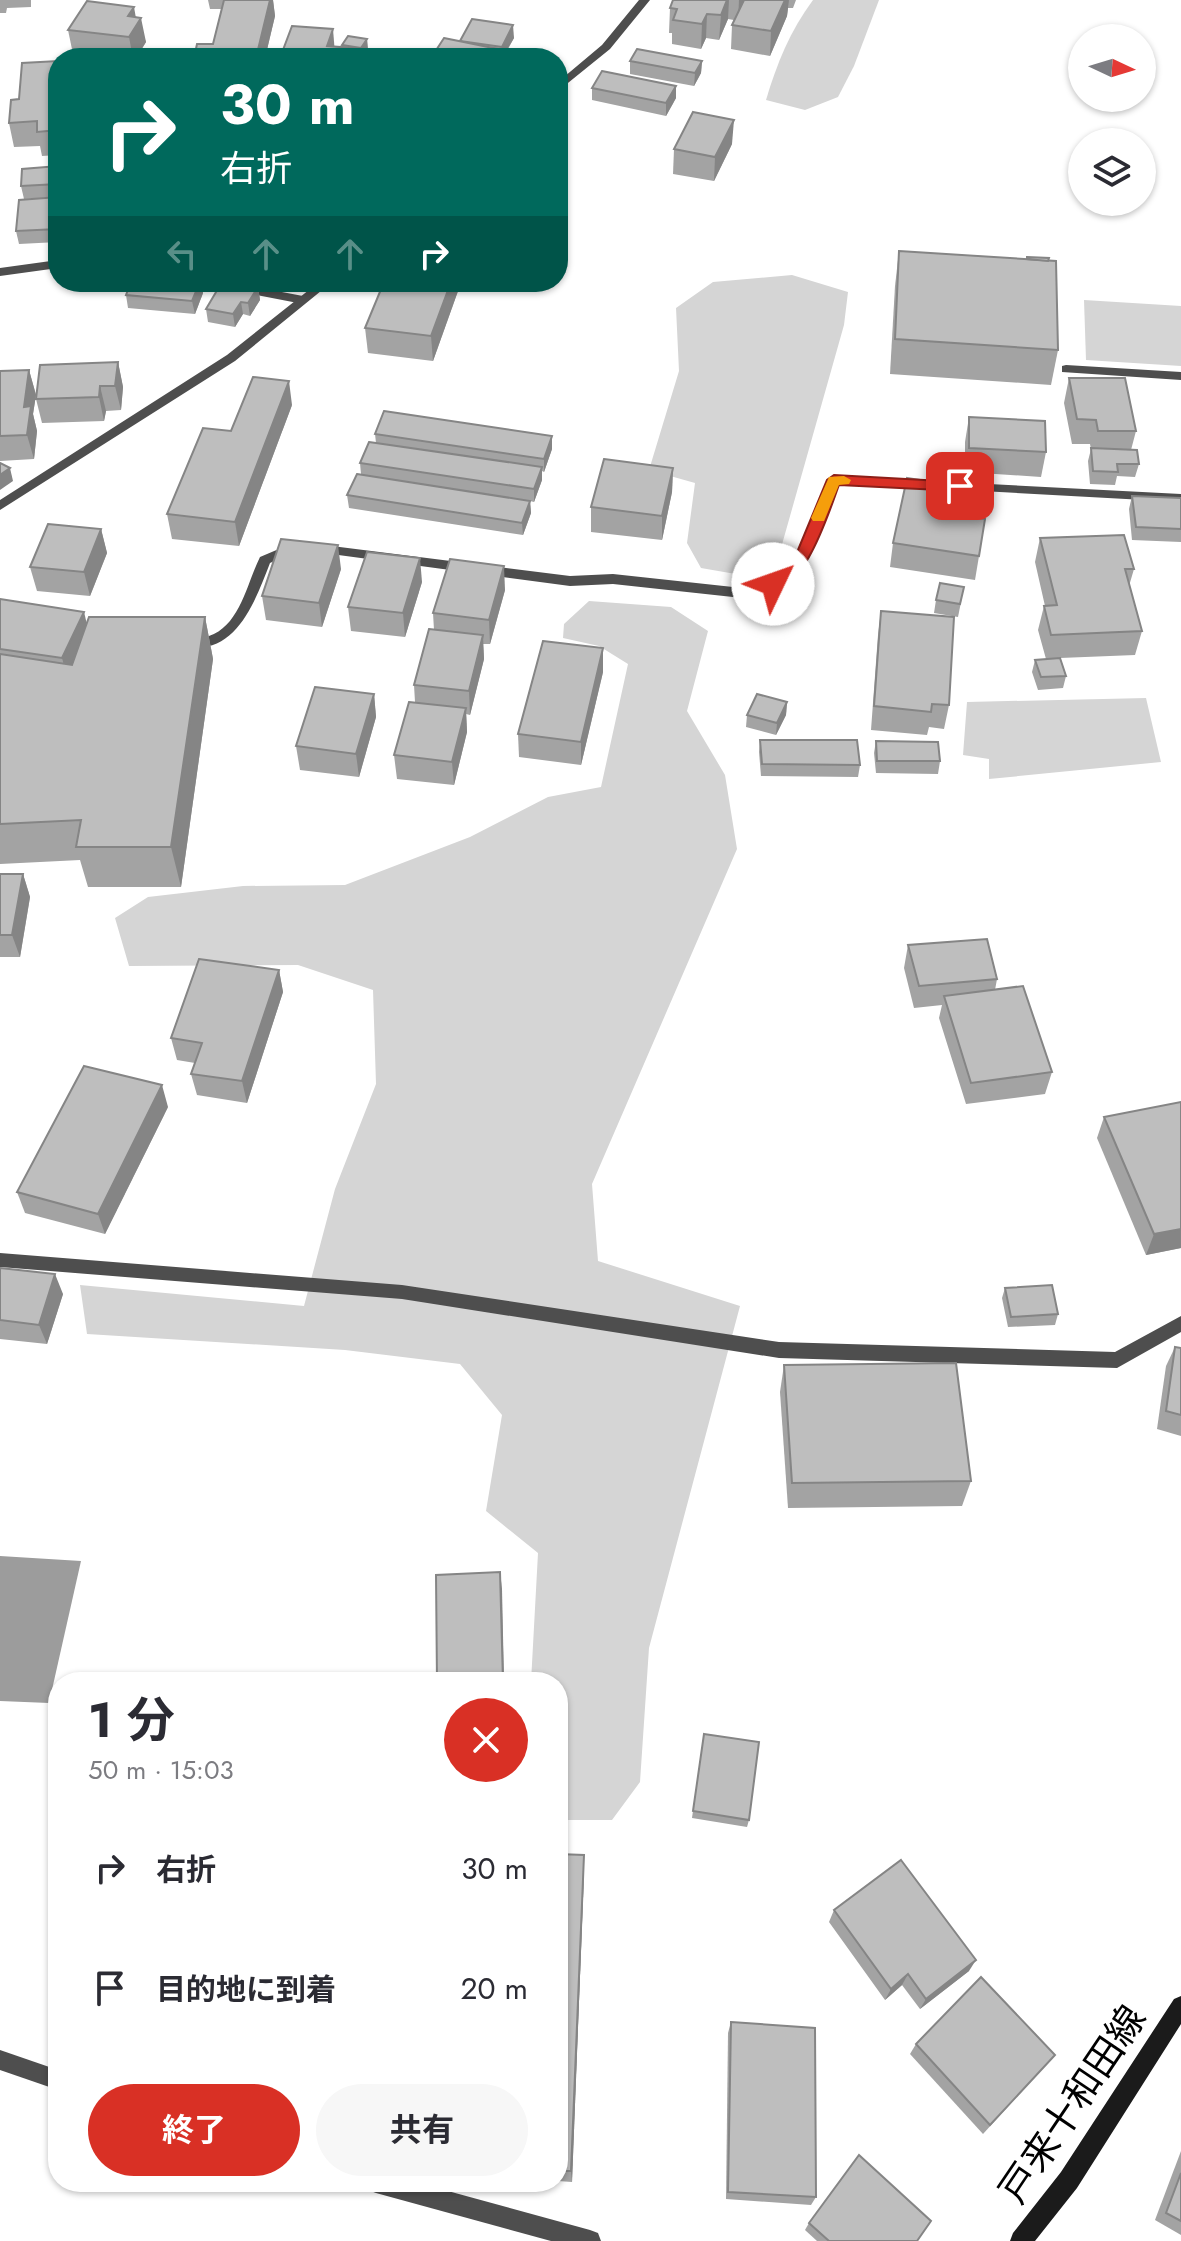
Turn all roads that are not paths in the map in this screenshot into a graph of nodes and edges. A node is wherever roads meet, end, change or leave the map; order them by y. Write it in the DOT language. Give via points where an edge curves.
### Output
graph roads {
  1 [pos="645,0"];
  2 [pos="568,79"];
  3 [pos="48,265"];
  4 [pos="0,272"];
  5 [pos="262,292"];
  6 [pos="313,292"];
  7 [pos="303,300"];
  8 [pos="1066,369"];
  9 [pos="1181,376"];
  10 [pos="1181,498"];
  11 [pos="0,506"];
  12 [pos="169,641"];
  13 [pos="0,1260"];
  14 [pos="1181,1323"];
  15 [pos="1181,2006"];
  16 [pos="0,2060"];
  17 [pos="48,2077"];
  18 [pos="412,2192"];
  19 [pos="590,2241"];
  20 [pos="1021,2241"];
  1 -- 2 [label="street" via="606,47"];
  3 -- 4 [label="street"];
  5 -- 7 [label="street"];
  6 -- 7 [label="street"];
  7 -- 11 [label="street" via="231,358"];
  8 -- 9 [label="street"];
  10 -- 12 [label="street" via="834,480 799,565 773,584 733,592 613,579 570,581 291,547 265,560 240,618 222,638 200,645"];
  13 -- 14 [label="street" via="402,1292 779,1350 1117,1360"];
  15 -- 20 [label="main road, 戸来十和田線" via="1069,2180"];
  16 -- 17 [label="street"];
  18 -- 19 [label="street"];
}
